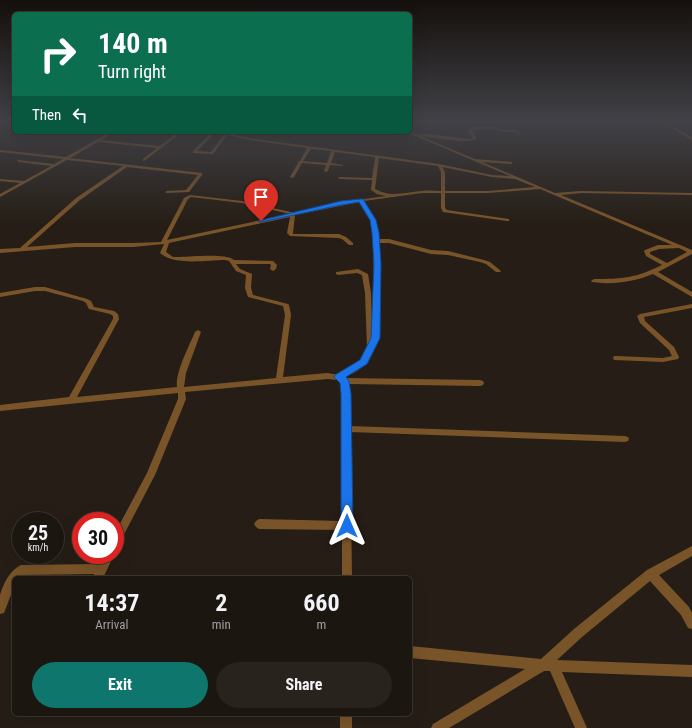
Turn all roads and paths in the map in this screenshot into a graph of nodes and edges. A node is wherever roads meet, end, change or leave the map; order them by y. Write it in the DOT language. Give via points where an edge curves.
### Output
graph roads {
  1 [pos="50,156"];
  2 [pos="72,156"];
  3 [pos="149,156"];
  4 [pos="303,156"];
  5 [pos="331,156"];
  6 [pos="369,156"];
  7 [pos="463,156"];
  8 [pos="377,157"];
  9 [pos="67,159"];
  10 [pos="144,160"];
  11 [pos="472,160"];
  12 [pos="19,161"];
  13 [pos="299,162"];
  14 [pos="511,163"];
  15 [pos="328,164"];
  16 [pos="56,165"];
  17 [pos="341,165"];
  18 [pos="439,165"];
  19 [pos="126,166"];
  20 [pos="326,171"];
  21 [pos="292,177"];
  22 [pos="340,178"];
  23 [pos="513,178"];
  24 [pos="375,179"];
  25 [pos="0,180"];
  26 [pos="24,182"];
  27 [pos="539,188"];
  28 [pos="444,191"];
  29 [pos="167,192"];
  30 [pos="552,194"];
  31 [pos="692,194"];
  32 [pos="0,196"];
  33 [pos="394,196"];
  34 [pos="361,200"];
  35 [pos="293,213"];
  36 [pos="507,220"];
  37 [pos="654,237"];
  38 [pos="376,241"];
  39 [pos="165,243"];
  40 [pos="351,244"];
  41 [pos="658,247"];
  42 [pos="679,247"];
  43 [pos="22,249"];
  44 [pos="0,250"];
  45 [pos="691,254"];
  46 [pos="234,262"];
  47 [pos="666,265"];
  48 [pos="273,269"];
  49 [pos="498,271"];
  50 [pos="654,272"];
  51 [pos="338,273"];
  52 [pos="594,281"];
  53 [pos="0,295"];
  54 [pos="692,295"];
  55 [pos="692,306"];
  56 [pos="198,332"];
  57 [pos="370,347"];
  58 [pos="616,358"];
  59 [pos="342,379"];
  60 [pos="279,381"];
  61 [pos="480,383"];
  62 [pos="181,390"];
  63 [pos="71,400"];
  64 [pos="0,408"];
  65 [pos="347,429"];
  66 [pos="625,439"];
  67 [pos="259,524"];
  68 [pos="124,526"];
  69 [pos="347,526"];
  70 [pos="692,551"];
  71 [pos="105,564"];
  72 [pos="100,574"];
  73 [pos="651,574"];
  74 [pos="15,576"];
  75 [pos="347,576"];
  76 [pos="12,579"];
  77 [pos="0,609"];
  78 [pos="692,624"];
  79 [pos="412,652"];
  80 [pos="548,665"];
  81 [pos="692,671"];
  82 [pos="346,716"];
  83 [pos="346,728"];
  84 [pos="437,728"];
  85 [pos="581,728"];
  1 -- 9 [label="street"];
  2 -- 9 [label="street"];
  3 -- 10 [label="street"];
  4 -- 13 [label="street"];
  5 -- 15 [label="street"];
  6 -- 8 [label="street"];
  7 -- 11 [label="street"];
  8 -- 18 [label="street"];
  8 -- 24 [label="street"];
  9 -- 16 [label="street"];
  9 -- 19 [label="street"];
  11 -- 14 [label="street"];
  11 -- 23 [label="street"];
  12 -- 16 [label="street"];
  13 -- 15 [label="street"];
  13 -- 21 [label="street"];
  15 -- 17 [label="street"];
  15 -- 20 [label="street"];
  16 -- 26 [label="street"];
  18 -- 23 [label="street"];
  18 -- 28 [label="street" via="443,172"];
  19 -- 29 [label="street" via="201,174 187,191"];
  19 -- 43 [label="street" via="78,198"];
  22 -- 24 [label="street"];
  23 -- 27 [label="street"];
  24 -- 33 [label="street" via="375,191"];
  25 -- 26 [label="street"];
  26 -- 32 [label="street"];
  27 -- 28 [label="street" via="488,192"];
  27 -- 30 [label="street"];
  28 -- 33 [label="street"];
  28 -- 36 [label="street" via="442,208 445,211"];
  30 -- 31 [label="street"];
  30 -- 37 [label="street"];
  33 -- 34 [label="street"];
  34 -- 35 [label="street"];
  34 -- 38 [label="street" via="373,220"];
  35 -- 39 [label="street"];
  35 -- 39 [label="street" via="242,202 190,196 186,198"];
  35 -- 40 [label="street" via="290,233 292,235 339,236"];
  37 -- 41 [label="street"];
  37 -- 42 [label="street"];
  38 -- 49 [label="street" via="389,241 430,252 448,253 482,261"];
  38 -- 57 [label="street" via="377,306 375,338"];
  39 -- 43 [label="street"];
  39 -- 46 [label="street" via="163,253 172,258 225,258"];
  41 -- 42 [label="street"];
  41 -- 47 [label="street" via="646,253"];
  42 -- 45 [label="street"];
  43 -- 44 [label="street"];
  45 -- 47 [label="street"];
  46 -- 48 [label="street" via="268,261 274,263"];
  46 -- 60 [label="street" via="238,270 249,274 250,296 279,302 288,308"];
  47 -- 50 [label="street"];
  50 -- 52 [label="street" via="620,281"];
  50 -- 54 [label="street"];
  51 -- 57 [label="street" via="358,271 365,274"];
  53 -- 63 [label="street" via="44,289 85,300 91,308 116,315"];
  55 -- 58 [label="street" via="640,316 642,322 672,350 676,357 663,360"];
  56 -- 62 [label="street" via="182,373"];
  57 -- 59 [label="street" via="364,362"];
  59 -- 60 [label="street" via="328,376"];
  59 -- 61 [label="street"];
  59 -- 65 [label="street"];
  60 -- 62 [label="street"];
  62 -- 63 [label="street"];
  62 -- 68 [label="street" via="182,400 151,475"];
  63 -- 64 [label="street"];
  65 -- 66 [label="street"];
  65 -- 69 [label="street"];
  67 -- 69 [label="street"];
  69 -- 75 [label="street"];
  70 -- 73 [label="street"];
  71 -- 72 [label="street"];
  72 -- 74 [label="street" via="21,570"];
  73 -- 78 [label="street" via="681,606"];
  73 -- 80 [label="street" via="578,632"];
  76 -- 77 [label="street"];
  79 -- 80 [label="street"];
  80 -- 81 [label="street"];
  80 -- 84 [label="street"];
  80 -- 85 [label="street"];
  82 -- 83 [label="street"];
}
